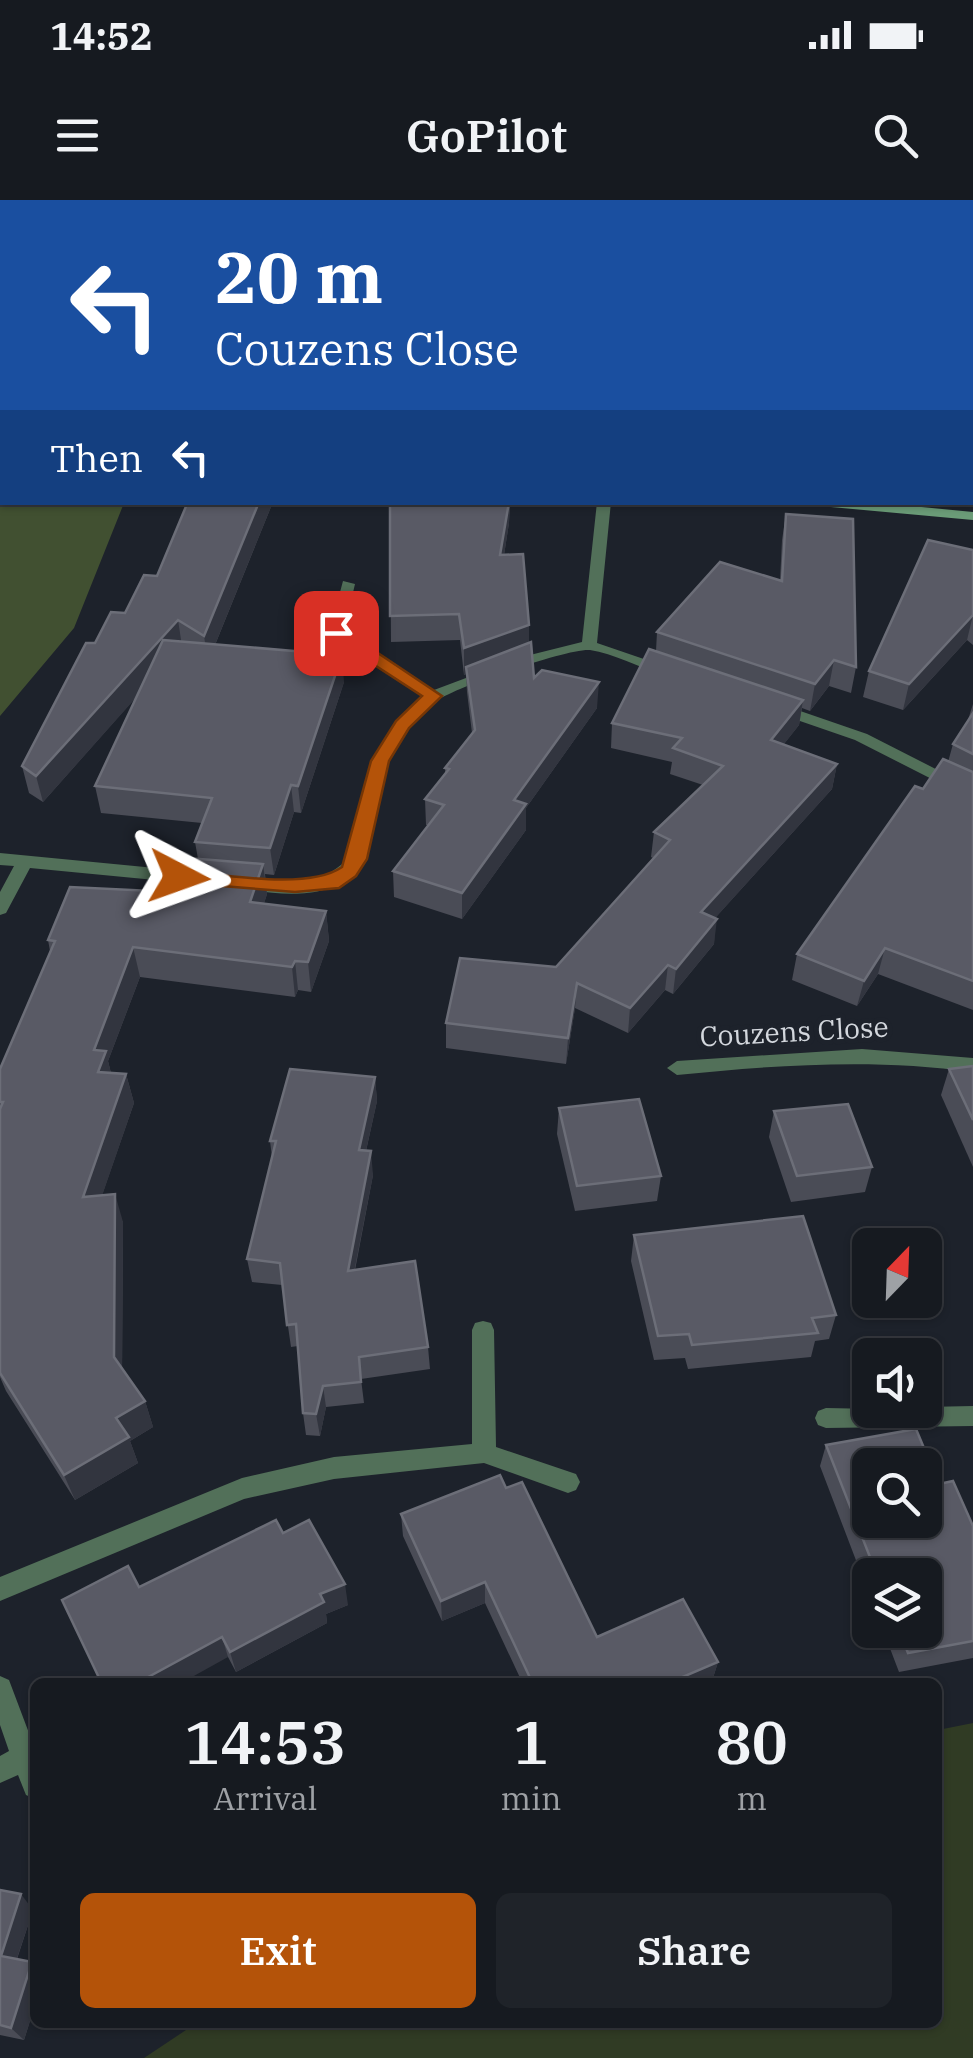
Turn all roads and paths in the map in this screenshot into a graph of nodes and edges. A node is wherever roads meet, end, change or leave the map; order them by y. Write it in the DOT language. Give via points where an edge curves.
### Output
graph roads {
  1 [pos="604,505"];
  2 [pos="853,505"];
  3 [pos="973,516"];
  4 [pos="348,584"];
  5 [pos="589,646"];
  6 [pos="680,676"];
  7 [pos="433,696"];
  8 [pos="752,700"];
  9 [pos="973,796"];
  10 [pos="0,860"];
  11 [pos="24,865"];
  12 [pos="0,909"];
  13 [pos="973,1064"];
  14 [pos="677,1068"];
  15 [pos="482,1330"];
  16 [pos="973,1416"];
  17 [pos="826,1418"];
  18 [pos="484,1453"];
  19 [pos="568,1482"];
  20 [pos="0,1589"];
  21 [pos="0,1688"];
  22 [pos="11,1764"];
  23 [pos="30,1781"];
  1 -- 5 [label="street"];
  2 -- 3 [label="street"];
  4 -- 7 [label="street" via="336,633"];
  5 -- 6 [label="street"];
  5 -- 7 [label="street" via="527,660"];
  7 -- 11 [label="street" via="402,724 380,761 357,859 332,884"];
  8 -- 9 [label="street" via="861,737"];
  10 -- 11 [label="street"];
  11 -- 12 [label="street"];
  13 -- 14 [label="street, Couzens Close" via="913,1055 816,1054"];
  15 -- 18 [label="street"];
  16 -- 17 [label="street"];
  18 -- 19 [label="street"];
  18 -- 20 [label="street" via="334,1468 242,1489"];
  21 -- 22 [label="street"];
  22 -- 23 [label="street"];
}
